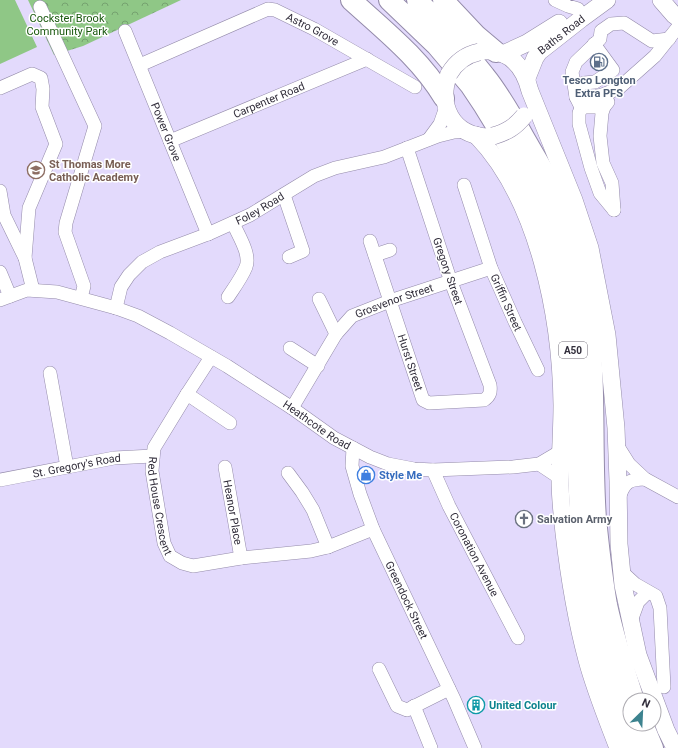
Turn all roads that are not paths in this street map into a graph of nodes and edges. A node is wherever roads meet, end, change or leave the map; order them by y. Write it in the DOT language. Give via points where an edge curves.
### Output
graph roads {
  1 [pos="351,0"];
  2 [pos="389,0"];
  3 [pos="417,0"];
  4 [pos="443,0"];
  5 [pos="607,0"];
  6 [pos="556,1"];
  7 [pos="584,5"];
  8 [pos="40,7"];
  9 [pos="671,18"];
  10 [pos="558,24"];
  11 [pos="125,31"];
  12 [pos="594,44"];
  13 [pos="493,52"];
  14 [pos="367,59"];
  15 [pos="140,65"];
  16 [pos="529,85"];
  17 [pos="415,87"];
  18 [pos="0,88"];
  19 [pos="619,88"];
  20 [pos="579,102"];
  21 [pos="445,103"];
  22 [pos="604,107"];
  23 [pos="471,133"];
  24 [pos="429,139"];
  25 [pos="170,141"];
  26 [pos="407,148"];
  27 [pos="0,191"];
  28 [pos="470,192"];
  29 [pos="284,195"];
  30 [pos="233,223"];
  31 [pos="208,234"];
  32 [pos="370,241"];
  33 [pos="390,250"];
  34 [pos="375,256"];
  35 [pos="289,257"];
  36 [pos="25,258"];
  37 [pos="491,268"];
  38 [pos="0,272"];
  39 [pos="129,275"];
  40 [pos="451,282"];
  41 [pos="33,290"];
  42 [pos="108,295"];
  43 [pos="228,297"];
  44 [pos="5,298"];
  45 [pos="81,298"];
  46 [pos="319,299"];
  47 [pos="390,301"];
  48 [pos="116,308"];
  49 [pos="336,334"];
  50 [pos="290,348"];
  51 [pos="211,357"];
  52 [pos="318,366"];
  53 [pos="538,370"];
  54 [pos="50,373"];
  55 [pos="491,393"];
  56 [pos="187,394"];
  57 [pos="292,408"];
  58 [pos="230,423"];
  59 [pos="616,445"];
  60 [pos="353,448"];
  61 [pos="561,451"];
  62 [pos="153,456"];
  63 [pos="539,464"];
  64 [pos="67,467"];
  65 [pos="225,467"];
  66 [pos="433,470"];
  67 [pos="288,473"];
  68 [pos="560,478"];
  69 [pos="645,479"];
  70 [pos="0,480"];
  71 [pos="677,495"];
  72 [pos="619,498"];
  73 [pos="373,529"];
  74 [pos="328,547"];
  75 [pos="241,558"];
  76 [pos="622,572"];
  77 [pos="648,592"];
  78 [pos="631,621"];
  79 [pos="518,638"];
  80 [pos="379,669"];
  81 [pos="664,687"];
  82 [pos="449,688"];
  83 [pos="632,692"];
  84 [pos="414,706"];
  85 [pos="646,732"];
  86 [pos="431,748"];
  87 [pos="475,748"];
  88 [pos="618,748"];
  89 [pos="634,748"];
  90 [pos="653,748"];
  91 [pos="675,748"];
  1 -- 21 [label="highway" via="424,68"];
  2 -- 89 [label="highway, A50" via="436,45 473,90 514,155 552,240 565,290 572,336 581,538 587,586 604,667 620,718"];
  3 -- 83 [label="highway, A50" via="470,56 501,98 547,179 561,213 581,277 593,376 596,516 601,560 607,605"];
  4 -- 13 [label="highway"];
  5 -- 16 [label="main road, Baths Road" via="539,52 535,58"];
  6 -- 7 [label="street"];
  6 -- 10 [label="street"];
  7 -- 10 [label="main road, Baths Road"];
  8 -- 45 [label="street" via="95,126 65,232 84,286"];
  9 -- 12 [label="street" via="652,41 624,23 611,24 601,32 600,39"];
  9 -- 19 [label="street" via="655,56"];
  10 -- 13 [label="main road, Baths Road" via="527,43"];
  11 -- 15 [label="street, Power Grove"];
  12 -- 20 [label="street" via="576,62 572,72"];
  12 -- 20 [label="street" via="613,70 595,82 584,83 576,88"];
  13 -- 16 [label="main road" via="510,57 519,66"];
  13 -- 21 [label="main road, bridge" via="464,58 457,63 445,85"];
  14 -- 15 [label="street, Astro Grove" via="314,28 268,9"];
  14 -- 17 [label="street, Astro Grove"];
  14 -- 25 [label="street, Carpenter Road"];
  15 -- 25 [label="street, Power Grove"];
  16 -- 23 [label="main road, bridge" via="528,108 513,128 494,136"];
  16 -- 59 [label="main road" via="590,248 607,335"];
  18 -- 36 [label="street" via="32,74 41,78 42,108 56,144 29,208"];
  19 -- 20 [label="street"];
  19 -- 22 [label="street"];
  20 -- 22 [label="street"];
  20 -- 22 [label="street" via="579,124 591,168 600,193 614,210 612,183 603,163 600,125"];
  21 -- 23 [label="main road" via="457,124"];
  21 -- 24 [label="street" via="440,124"];
  23 -- 24 [label="street, Foley Road" via="454,132"];
  23 -- 61 [label="main road, A50" via="492,154 510,181 529,222 540,257 555,316 560,356"];
  24 -- 26 [label="street, Foley Road"];
  25 -- 31 [label="street, Power Grove"];
  26 -- 29 [label="street, Foley Road" via="314,176"];
  26 -- 40 [label="street, Gregory Street"];
  27 -- 36 [label="street" via="4,215"];
  28 -- 37 [label="street, Griffin Street"];
  29 -- 30 [label="street, Foley Road"];
  29 -- 35 [label="street" via="303,251"];
  30 -- 31 [label="street, Foley Road"];
  30 -- 43 [label="street" via="247,260 246,267"];
  31 -- 39 [label="street, Foley Road" via="160,252 142,262"];
  32 -- 34 [label="street, Hurst Street"];
  33 -- 34 [label="street"];
  34 -- 47 [label="street, Hurst Street"];
  36 -- 41 [label="street"];
  37 -- 40 [label="street, Griffin Street"];
  37 -- 53 [label="street, Griffin Street" via="527,334"];
  38 -- 44 [label="street"];
  39 -- 42 [label="street"];
  39 -- 48 [label="street, Foley Road" via="120,287"];
  40 -- 47 [label="street, Grosvenor Street"];
  40 -- 55 [label="street, Gregory Street"];
  41 -- 44 [label="street, Heathcote Road"];
  41 -- 45 [label="street, Heathcote Road"];
  45 -- 48 [label="street, Heathcote Road"];
  46 -- 49 [label="street"];
  47 -- 49 [label="street, Grosvenor Street" via="352,316"];
  47 -- 55 [label="street, Hurst Street" via="425,402 484,400"];
  48 -- 51 [label="street, Heathcote Road" via="170,333"];
  49 -- 52 [label="street, Grosvenor Street"];
  50 -- 52 [label="street"];
  51 -- 56 [label="street, Red House Crescent"];
  51 -- 57 [label="street, Heathcote Road"];
  52 -- 57 [label="street, Grosvenor Street"];
  54 -- 64 [label="street"];
  56 -- 58 [label="street"];
  56 -- 62 [label="street, Red House Crescent" via="154,448"];
  57 -- 60 [label="street, Heathcote Road" via="334,438"];
  59 -- 69 [label="street" via="629,464"];
  59 -- 72 [label="main road"];
  60 -- 66 [label="street, Heathcote Road" via="388,464"];
  60 -- 73 [label="street, Greendock Street" via="352,466"];
  61 -- 63 [label="street, Heathcote Road"];
  61 -- 68 [label="main road, A50"];
  62 -- 64 [label="street, St. Gregory's Road" via="114,458"];
  62 -- 75 [label="street, Red House Crescent" via="152,471 161,528 170,556 193,566"];
  63 -- 66 [label="street, Heathcote Road"];
  63 -- 68 [label="street"];
  64 -- 70 [label="street, St. Gregory's Road"];
  65 -- 75 [label="street, Heanor Place"];
  66 -- 79 [label="street, Coronation Avenue"];
  67 -- 74 [label="street" via="313,510"];
  68 -- 88 [label="main road, A50" via="564,534 587,660"];
  69 -- 71 [label="street"];
  69 -- 72 [label="street" via="630,481 622,489"];
  72 -- 76 [label="main road"];
  73 -- 74 [label="street, Red House Crescent"];
  73 -- 82 [label="street, Greendock Street"];
  74 -- 75 [label="street, Red House Crescent"];
  76 -- 77 [label="street"];
  76 -- 78 [label="main road"];
  77 -- 78 [label="street" via="638,602"];
  77 -- 81 [label="street" via="656,596 660,608"];
  78 -- 91 [label="main road" via="638,655"];
  80 -- 84 [label="street" via="397,706 407,710"];
  82 -- 84 [label="street"];
  82 -- 87 [label="street, Greendock Street"];
  84 -- 86 [label="street"];
  85 -- 90 [label="highway"];
}
